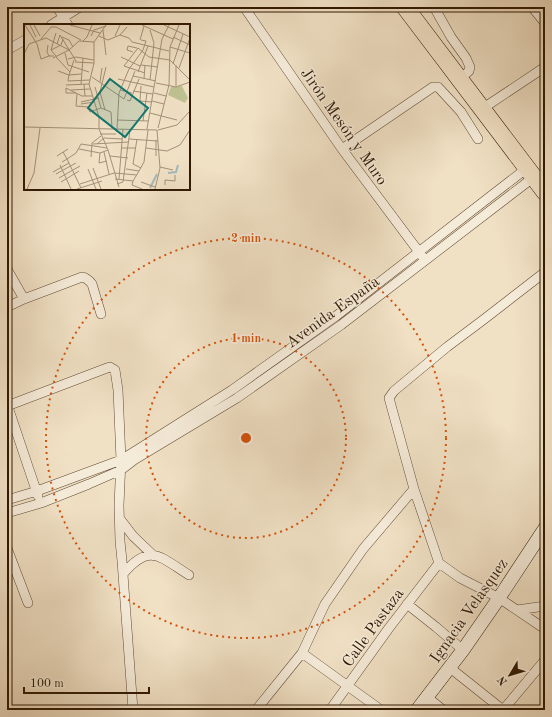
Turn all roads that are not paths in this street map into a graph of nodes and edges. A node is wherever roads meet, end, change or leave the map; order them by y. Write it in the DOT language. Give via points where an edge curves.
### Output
graph roads {
  1 [pos="57,7"];
  2 [pos="80,7"];
  3 [pos="244,7"];
  4 [pos="405,7"];
  5 [pos="434,7"];
  6 [pos="532,7"];
  7 [pos="65,21"];
  8 [pos="545,23"];
  9 [pos="54,24"];
  10 [pos="24,41"];
  11 [pos="7,50"];
  12 [pos="545,67"];
  13 [pos="460,79"];
  14 [pos="471,107"];
  15 [pos="478,139"];
  16 [pos="342,149"];
  17 [pos="531,173"];
  18 [pos="545,192"];
  19 [pos="418,252"];
  20 [pos="425,260"];
  21 [pos="7,269"];
  22 [pos="545,272"];
  23 [pos="24,298"];
  24 [pos="7,306"];
  25 [pos="101,314"];
  26 [pos="7,405"];
  27 [pos="121,460"];
  28 [pos="121,470"];
  29 [pos="414,489"];
  30 [pos="37,491"];
  31 [pos="7,500"];
  32 [pos="41,503"];
  33 [pos="7,514"];
  34 [pos="120,519"];
  35 [pos="545,528"];
  36 [pos="7,548"];
  37 [pos="153,555"];
  38 [pos="439,563"];
  39 [pos="123,574"];
  40 [pos="189,575"];
  41 [pos="499,598"];
  42 [pos="28,603"];
  43 [pos="407,604"];
  44 [pos="545,606"];
  45 [pos="517,610"];
  46 [pos="545,629"];
  47 [pos="463,650"];
  48 [pos="302,653"];
  49 [pos="545,660"];
  50 [pos="449,667"];
  51 [pos="347,686"];
  52 [pos="427,696"];
  53 [pos="133,710"];
  54 [pos="256,710"];
  55 [pos="330,710"];
  56 [pos="381,710"];
  57 [pos="417,710"];
  58 [pos="443,710"];
  59 [pos="503,710"];
  1 -- 7 [label="street"];
  2 -- 7 [label="street"];
  3 -- 16 [label="street, Jirón Mesón y Muro"];
  4 -- 13 [label="highway"];
  5 -- 13 [label="street" via="470,67"];
  6 -- 8 [label="street"];
  7 -- 9 [label="street"];
  10 -- 11 [label="street"];
  12 -- 14 [label="street"];
  13 -- 14 [label="highway"];
  14 -- 15 [label="street"];
  14 -- 16 [label="street" via="438,87 433,87"];
  14 -- 17 [label="highway"];
  16 -- 19 [label="street, Jirón Mesón y Muro"];
  17 -- 18 [label="highway"];
  17 -- 19 [label="street, Avenida España"];
  17 -- 20 [label="street, Avenida España"];
  19 -- 20 [label="street, Jirón Mesón y Muro"];
  19 -- 27 [label="street, Avenida España" via="336,316 232,390"];
  20 -- 28 [label="street, Avenida España" via="341,325 237,398"];
  21 -- 23 [label="street"];
  22 -- 29 [label="street" via="447,347 389,396"];
  23 -- 24 [label="street"];
  23 -- 25 [label="street" via="86,277 92,284"];
  26 -- 27 [label="street" via="110,367 115,370 118,390"];
  26 -- 30 [label="street"];
  27 -- 28 [label="street"];
  27 -- 30 [label="street, Avenida España"];
  28 -- 32 [label="street, Avenida España"];
  28 -- 34 [label="street"];
  29 -- 38 [label="street"];
  29 -- 48 [label="street" via="363,550 325,604"];
  30 -- 31 [label="street, Avenida España"];
  30 -- 32 [label="street"];
  32 -- 33 [label="street, Avenida España"];
  34 -- 37 [label="street"];
  34 -- 39 [label="street"];
  35 -- 41 [label="main road, Ignacia Velasquez"];
  36 -- 42 [label="street"];
  37 -- 39 [label="street" via="136,561"];
  37 -- 40 [label="street"];
  38 -- 41 [label="street" via="460,578"];
  38 -- 43 [label="street, Calle Pastaza"];
  39 -- 53 [label="street"];
  41 -- 45 [label="street"];
  41 -- 47 [label="main road, Ignacia Velasquez"];
  43 -- 47 [label="street"];
  43 -- 51 [label="street, Calle Pastaza"];
  44 -- 45 [label="street"];
  45 -- 46 [label="street"];
  47 -- 50 [label="main road, Ignacia Velasquez"];
  48 -- 51 [label="street"];
  48 -- 54 [label="street"];
  49 -- 59 [label="street"];
  50 -- 52 [label="main road, Ignacia Velasquez"];
  50 -- 59 [label="street"];
  51 -- 55 [label="street, Calle Pastaza"];
  51 -- 56 [label="street"];
  52 -- 57 [label="main road, Ignacia Velasquez"];
  52 -- 58 [label="street"];
}
